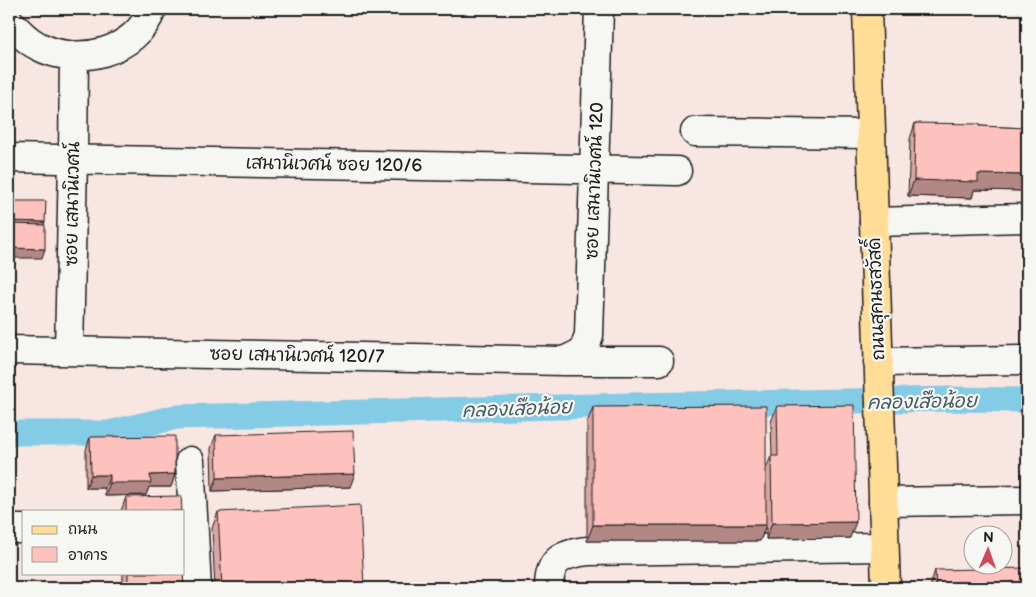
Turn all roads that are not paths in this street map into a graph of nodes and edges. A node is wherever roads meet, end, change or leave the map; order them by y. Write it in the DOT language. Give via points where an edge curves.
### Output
graph roads {
  1 [pos="152,9"];
  2 [pos="599,9"];
  3 [pos="867,9"];
  4 [pos="9,21"];
  5 [pos="74,56"];
  6 [pos="695,132"];
  7 [pos="871,134"];
  8 [pos="9,158"];
  9 [pos="74,159"];
  10 [pos="594,169"];
  11 [pos="677,171"];
  12 [pos="1027,218"];
  13 [pos="874,222"];
  14 [pos="9,350"];
  15 [pos="69,351"];
  16 [pos="574,356"];
  17 [pos="1027,360"];
  18 [pos="659,361"];
  19 [pos="879,372"];
  20 [pos="190,461"];
  21 [pos="1027,500"];
  22 [pos="883,502"];
  23 [pos="9,528"];
  24 [pos="22,529"];
  25 [pos="884,547"];
  26 [pos="197,588"];
  27 [pos="549,588"];
  28 [pos="886,588"];
  1 -- 5 [label="street" via="137,32 118,46 97,54"];
  2 -- 10 [label="street, ซอย เสนานิเวศน์ 120"];
  3 -- 7 [label="main road, ถนนสุคนธสวัสดิ์"];
  4 -- 5 [label="street" via="37,46"];
  5 -- 9 [label="street, ซอย เสนานิเวศน์"];
  6 -- 7 [label="street"];
  7 -- 13 [label="main road, ถนนสุคนธสวัสดิ์"];
  8 -- 9 [label="street, เสนานิเวศน์ ซอย 120/6"];
  9 -- 10 [label="street, เสนานิเวศน์ ซอย 120/6"];
  9 -- 15 [label="street, ซอย เสนานิเวศน์"];
  10 -- 11 [label="street, เสนานิเวศน์ ซอย 120/6"];
  10 -- 16 [label="street, ซอย เสนานิเวศน์ 120" via="589,335"];
  12 -- 13 [label="street"];
  13 -- 19 [label="main road, ถนนสุคนธสวัสดิ์"];
  14 -- 15 [label="street, ซอย เสนานิเวศน์ 120/7"];
  15 -- 16 [label="street, ซอย เสนานิเวศน์ 120/7"];
  16 -- 18 [label="street, ซอย เสนานิเวศน์ 120/7"];
  17 -- 19 [label="street"];
  19 -- 22 [label="main road, ถนนสุคนธสวัสดิ์"];
  20 -- 26 [label="street"];
  21 -- 22 [label="street"];
  22 -- 25 [label="main road, ถนนสุคนธสวัสดิ์"];
  23 -- 24 [label="street"];
  25 -- 27 [label="street" via="569,553 555,561"];
  25 -- 28 [label="main road, ถนนสุคนธสวัสดิ์"];
}
